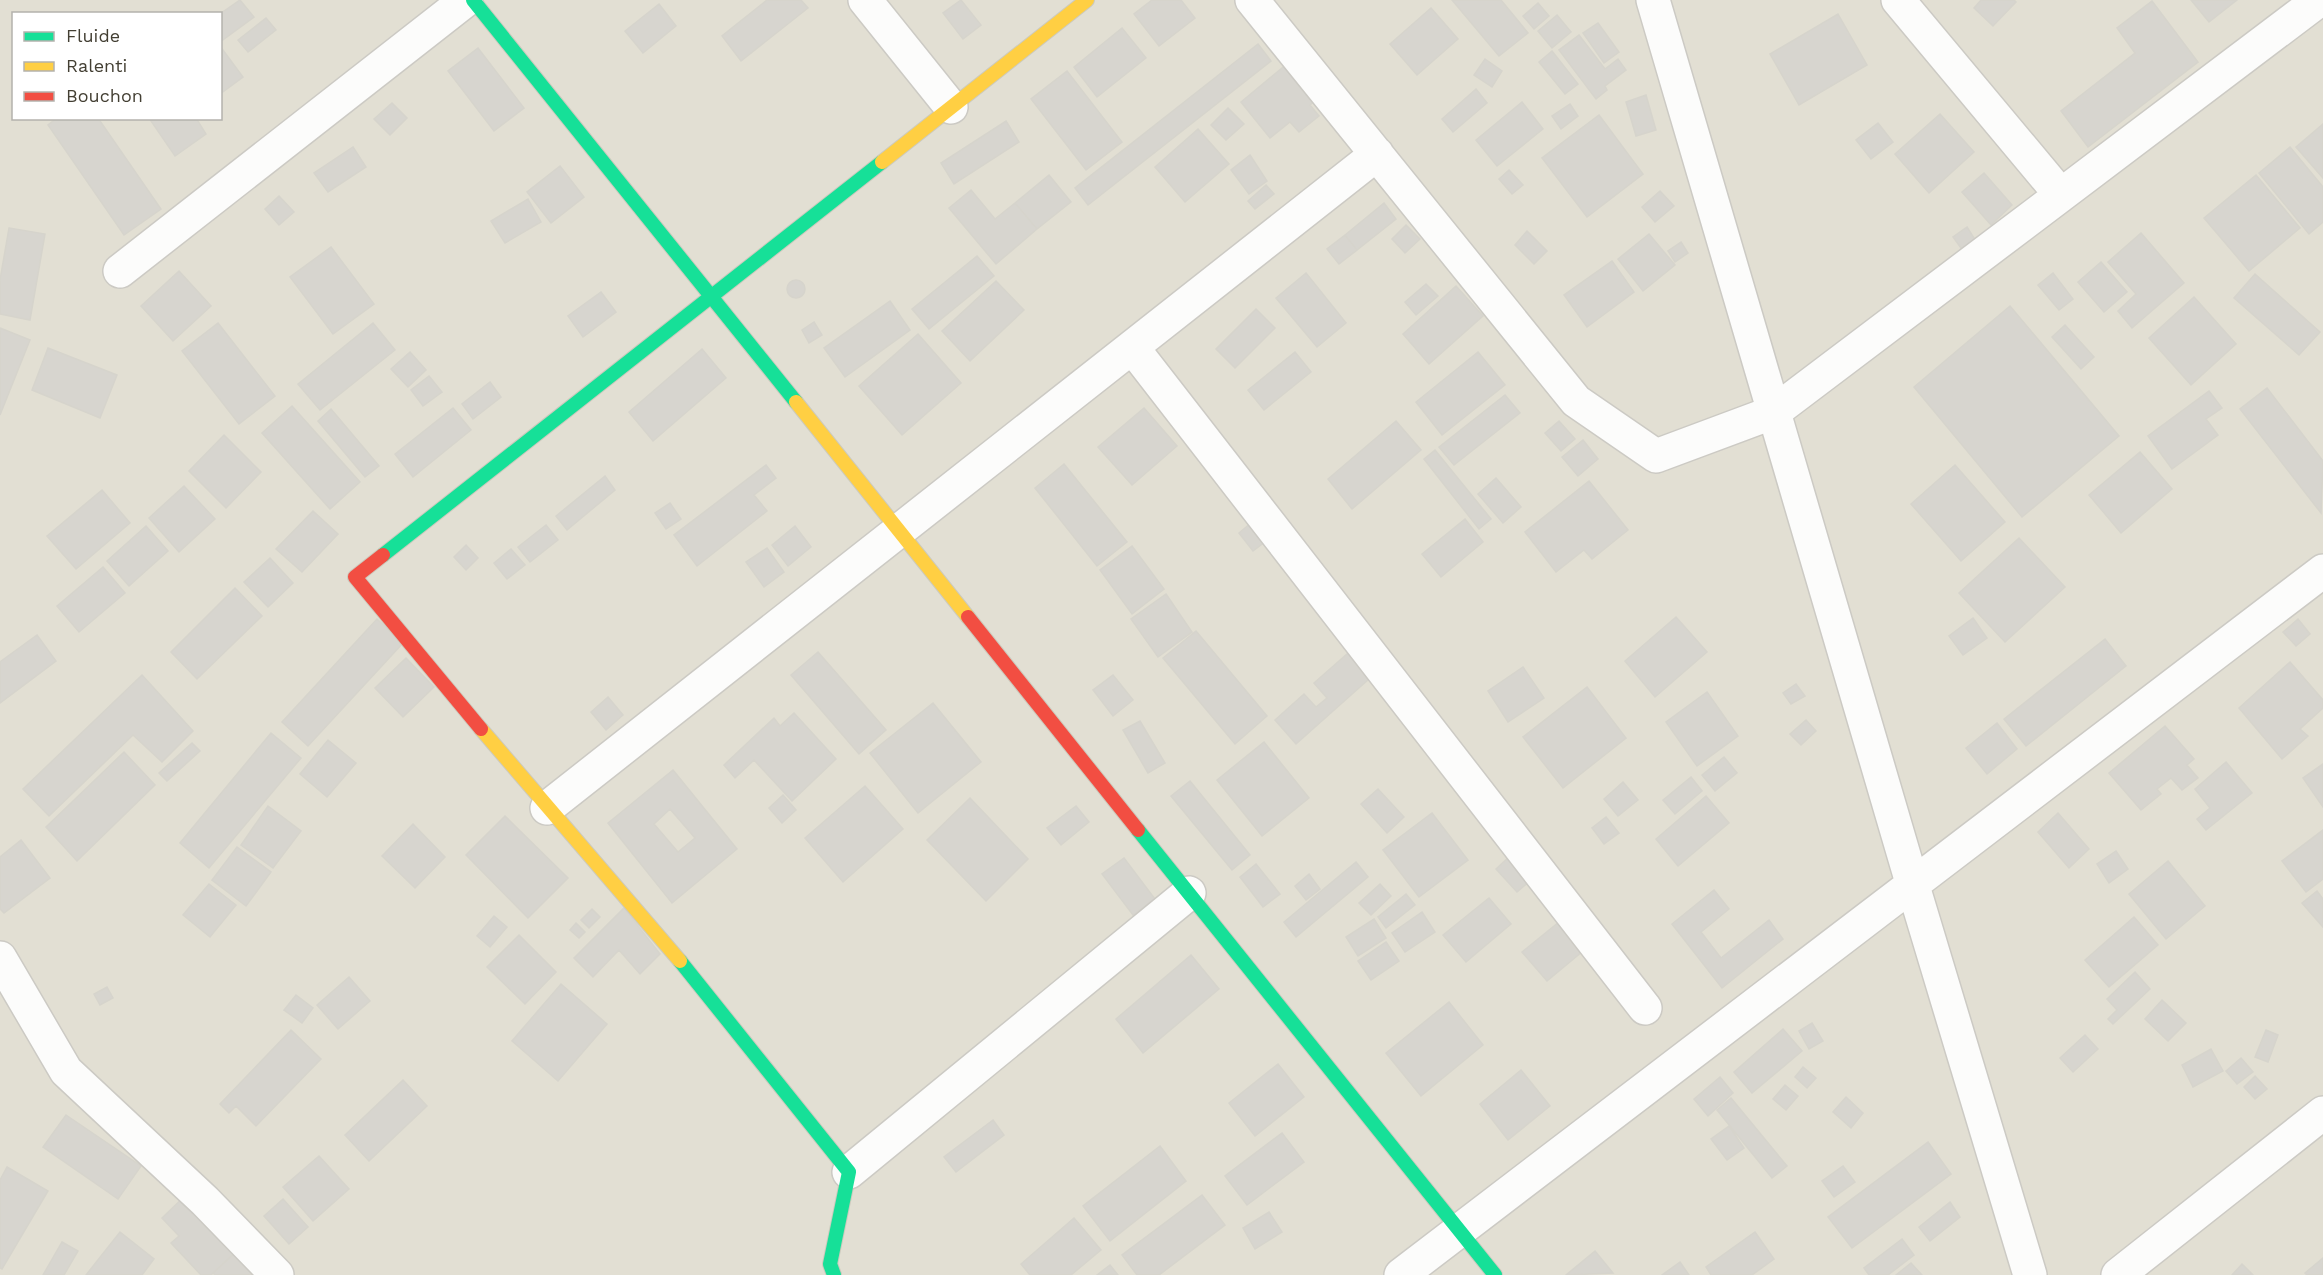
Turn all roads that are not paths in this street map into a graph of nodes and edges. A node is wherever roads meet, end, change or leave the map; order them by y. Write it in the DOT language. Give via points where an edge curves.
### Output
graph roads {
  1 [pos="466,0"];
  2 [pos="473,0"];
  3 [pos="865,0"];
  4 [pos="1087,0"];
  5 [pos="1252,0"];
  6 [pos="1653,0"];
  7 [pos="1898,0"];
  8 [pos="2319,0"];
  9 [pos="951,107"];
  10 [pos="1377,154"];
  11 [pos="2061,195"];
  12 [pos="120,271"];
  13 [pos="711,297"];
  14 [pos="1132,347"];
  15 [pos="1774,412"];
  16 [pos="898,531"];
  17 [pos="2323,571"];
  18 [pos="547,808"];
  19 [pos="1913,886"];
  20 [pos="1189,893"];
  21 [pos="0,957"];
  22 [pos="1645,1008"];
  23 [pos="2322,1117"];
  24 [pos="849,1172"];
  25 [pos="1459,1230"];
  26 [pos="277,1275"];
  27 [pos="834,1275"];
  28 [pos="1401,1275"];
  29 [pos="1495,1275"];
  30 [pos="2030,1275"];
  31 [pos="2118,1275"];
  1 -- 12 [label="street"];
  2 -- 13 [label="street"];
  3 -- 9 [label="street"];
  4 -- 9 [label="street"];
  5 -- 10 [label="street"];
  6 -- 15 [label="street"];
  7 -- 11 [label="street"];
  8 -- 11 [label="street"];
  9 -- 13 [label="street"];
  10 -- 14 [label="street"];
  10 -- 15 [label="street" via="1576,401 1656,456"];
  11 -- 15 [label="street"];
  13 -- 16 [label="street"];
  13 -- 18 [label="street" via="356,577"];
  14 -- 16 [label="street"];
  14 -- 22 [label="street"];
  15 -- 19 [label="street"];
  16 -- 18 [label="street"];
  16 -- 20 [label="street"];
  17 -- 19 [label="street"];
  18 -- 24 [label="street" via="700,984"];
  19 -- 25 [label="street"];
  19 -- 30 [label="street"];
  20 -- 24 [label="street"];
  20 -- 25 [label="street"];
  21 -- 26 [label="street" via="66,1071 205,1201"];
  23 -- 31 [label="street"];
  24 -- 27 [label="street" via="830,1264"];
  25 -- 28 [label="street"];
  25 -- 29 [label="street"];
}
